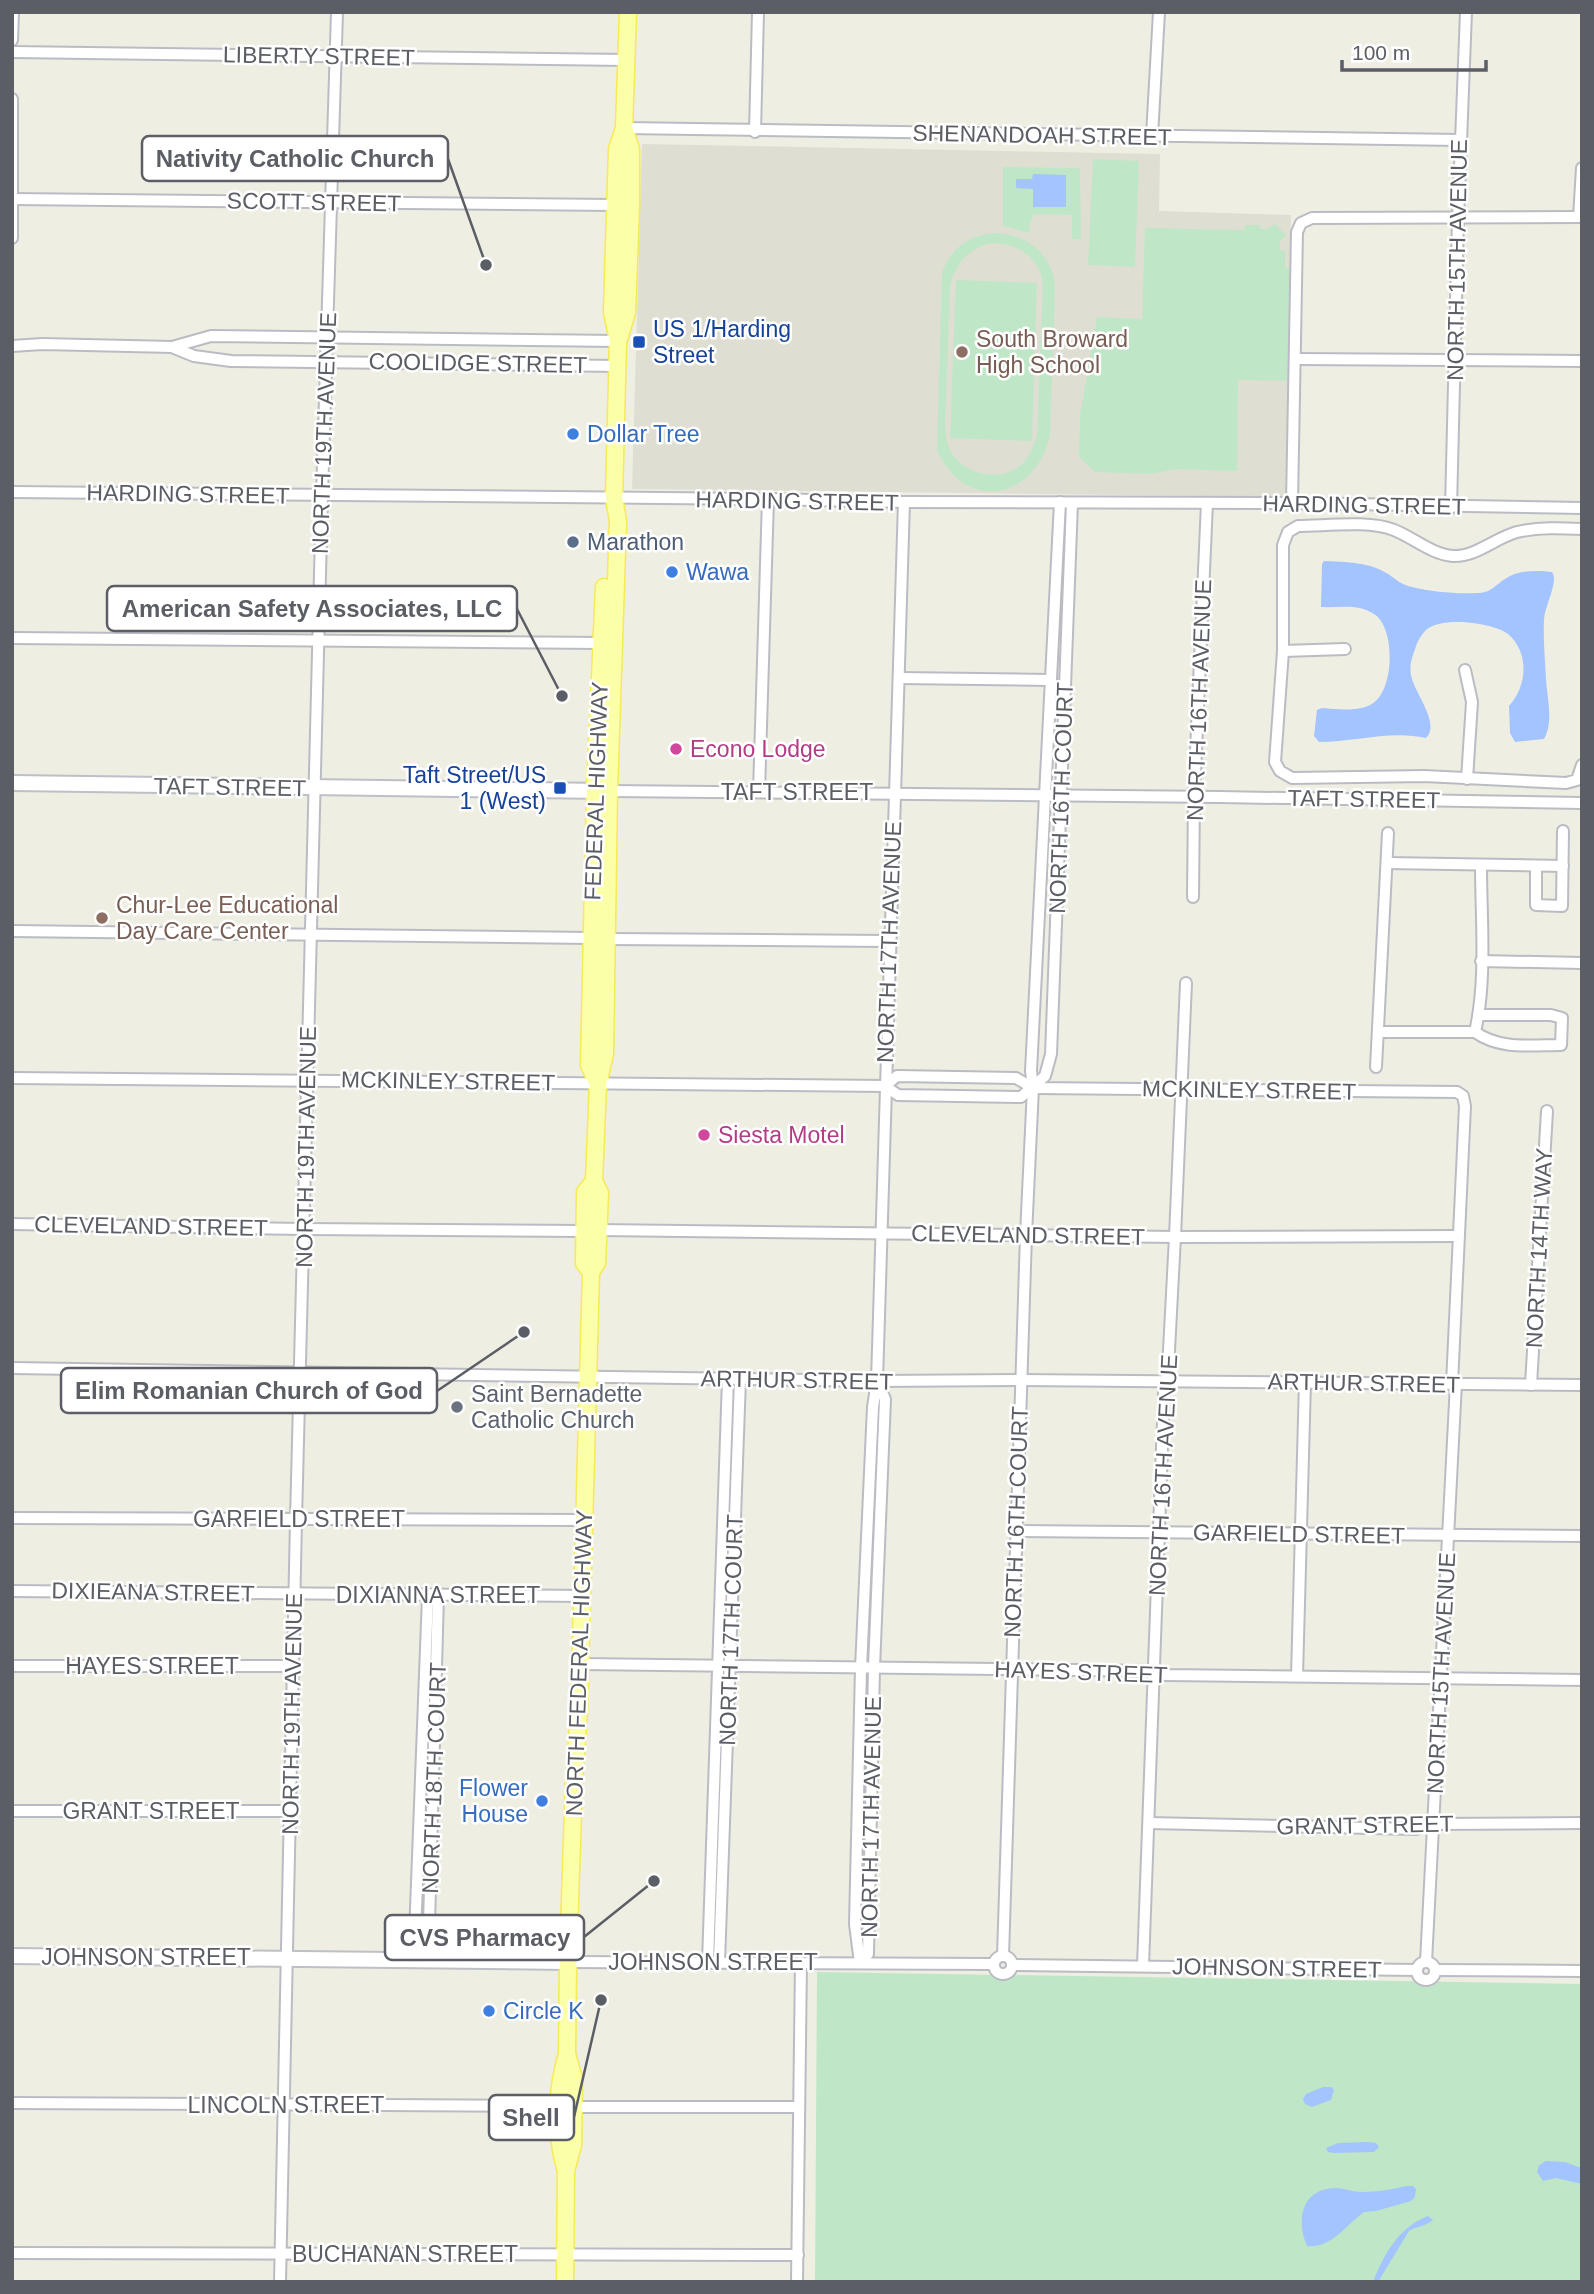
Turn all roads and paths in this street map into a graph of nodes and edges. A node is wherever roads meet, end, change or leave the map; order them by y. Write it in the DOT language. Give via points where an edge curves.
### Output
graph roads {
  1 [pos="13,12"];
  2 [pos="337,12"];
  3 [pos="628,12"];
  4 [pos="758,12"];
  5 [pos="1159,12"];
  6 [pos="1466,12"];
  7 [pos="12,40"];
  8 [pos="12,52"];
  9 [pos="336,56"];
  10 [pos="627,60"];
  11 [pos="12,99"];
  12 [pos="624,128"];
  13 [pos="755,132"];
  14 [pos="1152,135"];
  15 [pos="1460,140"];
  16 [pos="1582,168"];
  17 [pos="12,199"];
  18 [pos="332,202"];
  19 [pos="615,205"];
  20 [pos="1581,217"];
  21 [pos="1458,219"];
  22 [pos="12,239"];
  23 [pos="327,337"];
  24 [pos="549,340"];
  25 [pos="618,341"];
  26 [pos="12,346"];
  27 [pos="173,346"];
  28 [pos="1296,359"];
  29 [pos="1455,360"];
  30 [pos="327,361"];
  31 [pos="1582,361"];
  32 [pos="550,364"];
  33 [pos="617,366"];
  34 [pos="12,492"];
  35 [pos="322,495"];
  36 [pos="614,498"];
  37 [pos="768,499"];
  38 [pos="904,502"];
  39 [pos="1060,502"];
  40 [pos="1072,503"];
  41 [pos="1206,503"];
  42 [pos="1292,503"];
  43 [pos="1451,508"];
  44 [pos="1582,508"];
  45 [pos="1582,529"];
  46 [pos="12,638"];
  47 [pos="319,641"];
  48 [pos="602,643"];
  49 [pos="1345,649"];
  50 [pos="1283,651"];
  51 [pos="1465,670"];
  52 [pos="899,678"];
  53 [pos="1051,680"];
  54 [pos="1582,765"];
  55 [pos="1467,779"];
  56 [pos="12,783"];
  57 [pos="316,789"];
  58 [pos="602,791"];
  59 [pos="759,792"];
  60 [pos="895,793"];
  61 [pos="1047,795"];
  62 [pos="1062,795"];
  63 [pos="1194,796"];
  64 [pos="1582,803"];
  65 [pos="1563,831"];
  66 [pos="1388,833"];
  67 [pos="1387,863"];
  68 [pos="1481,866"];
  69 [pos="1536,866"];
  70 [pos="1563,866"];
  71 [pos="1193,897"];
  72 [pos="12,931"];
  73 [pos="311,934"];
  74 [pos="599,939"];
  75 [pos="889,941"];
  76 [pos="1481,961"];
  77 [pos="1582,963"];
  78 [pos="1186,983"];
  79 [pos="1479,1015"];
  80 [pos="1378,1032"];
  81 [pos="1475,1032"];
  82 [pos="1049,1064"];
  83 [pos="1376,1067"];
  84 [pos="12,1078"];
  85 [pos="308,1079"];
  86 [pos="598,1084"];
  87 [pos="885,1086"];
  88 [pos="1034,1088"];
  89 [pos="1063,1088"];
  90 [pos="1182,1090"];
  91 [pos="1463,1096"];
  92 [pos="1547,1111"];
  93 [pos="12,1224"];
  94 [pos="304,1229"];
  95 [pos="592,1231"];
  96 [pos="881,1234"];
  97 [pos="1026,1235"];
  98 [pos="1458,1236"];
  99 [pos="1175,1237"];
  100 [pos="591,1272"];
  101 [pos="12,1368"];
  102 [pos="300,1373"];
  103 [pos="589,1377"];
  104 [pos="734,1379"];
  105 [pos="1021,1380"];
  106 [pos="877,1381"];
  107 [pos="1165,1381"];
  108 [pos="1305,1382"];
  109 [pos="1454,1384"];
  110 [pos="1531,1385"];
  111 [pos="1582,1385"];
  112 [pos="12,1518"];
  113 [pos="296,1520"];
  114 [pos="585,1520"];
  115 [pos="1016,1531"];
  116 [pos="1160,1533"];
  117 [pos="1301,1535"];
  118 [pos="1449,1535"];
  119 [pos="1582,1536"];
  120 [pos="12,1591"];
  121 [pos="294,1594"];
  122 [pos="433,1595"];
  123 [pos="582,1596"];
  124 [pos="581,1664"];
  125 [pos="723,1665"];
  126 [pos="12,1666"];
  127 [pos="293,1667"];
  128 [pos="861,1668"];
  129 [pos="874,1668"];
  130 [pos="1012,1669"];
  131 [pos="1156,1671"];
  132 [pos="1297,1676"];
  133 [pos="1440,1678"];
  134 [pos="1582,1680"];
  135 [pos="12,1811"];
  136 [pos="289,1811"];
  137 [pos="1149,1823"];
  138 [pos="1582,1823"];
  139 [pos="1433,1824"];
  140 [pos="12,1956"];
  141 [pos="1003,1956"];
  142 [pos="287,1958"];
  143 [pos="421,1961"];
  144 [pos="568,1962"];
  145 [pos="713,1962"];
  146 [pos="801,1962"];
  147 [pos="860,1963"];
  148 [pos="993,1964"];
  149 [pos="1012,1965"];
  150 [pos="1143,1966"];
  151 [pos="1422,1966"];
  152 [pos="1436,1970"];
  153 [pos="1582,1971"];
  154 [pos="12,2104"];
  155 [pos="284,2105"];
  156 [pos="566,2106"];
  157 [pos="799,2107"];
  158 [pos="12,2253"];
  159 [pos="281,2254"];
  160 [pos="565,2254"];
  161 [pos="798,2255"];
  162 [pos="280,2282"];
  163 [pos="565,2282"];
  164 [pos="797,2282"];
  1 -- 7 [label="street"];
  2 -- 9 [label="street, NORTH 19TH AVENUE"];
  3 -- 10 [label="main road, FEDERAL HIGHWAY"];
  4 -- 13 [label="street"];
  5 -- 14 [label="street"];
  6 -- 15 [label="street, NORTH 15TH AVENUE"];
  8 -- 9 [label="street, LIBERTY STREET"];
  9 -- 10 [label="street, LIBERTY STREET"];
  9 -- 18 [label="street, NORTH 19TH AVENUE"];
  10 -- 12 [label="main road, FEDERAL HIGHWAY"];
  11 -- 17 [label="street"];
  12 -- 13 [label="street, SHENANDOAH STREET"];
  12 -- 19 [label="main road, FEDERAL HIGHWAY" via="617,149"];
  12 -- 25 [label="main road, FEDERAL HIGHWAY" via="631,149 629,281 627,312"];
  13 -- 14 [label="street, SHENANDOAH STREET"];
  14 -- 15 [label="street, SHENANDOAH STREET"];
  15 -- 21 [label="street, NORTH 15TH AVENUE"];
  16 -- 20 [label="street"];
  17 -- 18 [label="street, SCOTT STREET"];
  17 -- 22 [label="street"];
  18 -- 19 [label="street, SCOTT STREET"];
  18 -- 23 [label="street, NORTH 19TH AVENUE"];
  19 -- 25 [label="main road, FEDERAL HIGHWAY" via="612,312"];
  20 -- 21 [label="street"];
  21 -- 28 [label="street" via="1312,218 1301,223 1297,232"];
  21 -- 29 [label="street, NORTH 15TH AVENUE"];
  23 -- 24 [label="street, COOLIDGE STREET"];
  23 -- 27 [label="street, COOLIDGE STREET" via="211,336"];
  23 -- 30 [label="street, NORTH 19TH AVENUE"];
  24 -- 25 [label="street, COOLIDGE STREET"];
  24 -- 32 [label="street"];
  25 -- 33 [label="main road, FEDERAL HIGHWAY"];
  26 -- 27 [label="street, COOLIDGE STREET"];
  27 -- 30 [label="street, COOLIDGE STREET" via="210,359"];
  28 -- 29 [label="street"];
  28 -- 42 [label="street"];
  29 -- 31 [label="street"];
  29 -- 43 [label="street, NORTH 15TH AVENUE"];
  30 -- 32 [label="street, COOLIDGE STREET"];
  30 -- 35 [label="street, NORTH 19TH AVENUE"];
  32 -- 33 [label="street, COOLIDGE STREET"];
  33 -- 36 [label="main road, FEDERAL HIGHWAY"];
  34 -- 35 [label="street, HARDING STREET"];
  35 -- 36 [label="street, HARDING STREET"];
  35 -- 47 [label="street, NORTH 19TH AVENUE"];
  36 -- 37 [label="street, HARDING STREET"];
  36 -- 48 [label="main road, FEDERAL HIGHWAY" via="607,522"];
  36 -- 58 [label="main road, FEDERAL HIGHWAY" via="618,521"];
  37 -- 38 [label="street, HARDING STREET"];
  37 -- 59 [label="street"];
  38 -- 39 [label="street, HARDING STREET"];
  38 -- 52 [label="street, NORTH 17TH AVENUE"];
  39 -- 40 [label="street, HARDING STREET"];
  39 -- 53 [label="street, NORTH 16TH COURT"];
  40 -- 41 [label="street, HARDING STREET"];
  40 -- 62 [label="street, NORTH 16TH COURT"];
  41 -- 42 [label="street, HARDING STREET"];
  41 -- 63 [label="street, NORTH 16TH AVENUE"];
  42 -- 43 [label="street, HARDING STREET"];
  43 -- 44 [label="street, HARDING STREET"];
  45 -- 50 [label="street" via="1520,531 1464,556 1440,553 1393,529 1298,526 1288,532 1283,545"];
  46 -- 47 [label="street"];
  47 -- 48 [label="street"];
  47 -- 57 [label="street, NORTH 19TH AVENUE"];
  48 -- 58 [label="main road, FEDERAL HIGHWAY"];
  49 -- 50 [label="street"];
  50 -- 55 [label="street" via="1275,762 1280,771 1292,778"];
  51 -- 55 [label="street" via="1472,702"];
  52 -- 53 [label="street"];
  52 -- 60 [label="street, NORTH 17TH AVENUE"];
  53 -- 61 [label="street, NORTH 16TH COURT"];
  54 -- 55 [label="street" via="1577,780 1566,783"];
  56 -- 57 [label="street, TAFT STREET"];
  57 -- 58 [label="street, TAFT STREET"];
  57 -- 73 [label="street, NORTH 19TH AVENUE"];
  58 -- 59 [label="street, TAFT STREET"];
  58 -- 74 [label="main road, FEDERAL HIGHWAY"];
  59 -- 60 [label="street, TAFT STREET"];
  60 -- 61 [label="street, TAFT STREET"];
  60 -- 75 [label="street, NORTH 17TH AVENUE"];
  61 -- 62 [label="street, TAFT STREET"];
  61 -- 88 [label="street, NORTH 16TH COURT" via="1031,1071"];
  62 -- 63 [label="street, TAFT STREET"];
  62 -- 82 [label="street, NORTH 16TH COURT"];
  63 -- 64 [label="street, TAFT STREET"];
  63 -- 71 [label="street, NORTH 16TH AVENUE"];
  65 -- 70 [label="street"];
  66 -- 67 [label="street"];
  67 -- 68 [label="street"];
  67 -- 80 [label="street"];
  68 -- 69 [label="street"];
  68 -- 76 [label="street"];
  69 -- 70 [label="street"];
  69 -- 70 [label="street" via="1536,905 1562,906"];
  72 -- 73 [label="street"];
  73 -- 74 [label="street"];
  73 -- 85 [label="street, NORTH 19TH AVENUE"];
  74 -- 75 [label="street"];
  74 -- 86 [label="main road, FEDERAL HIGHWAY" via="589,1065"];
  75 -- 87 [label="street, NORTH 17TH AVENUE"];
  76 -- 77 [label="street"];
  76 -- 79 [label="street"];
  78 -- 90 [label="street, NORTH 16TH AVENUE"];
  79 -- 81 [label="street"];
  79 -- 81 [label="street" via="1562,1018 1561,1045 1500,1045"];
  80 -- 81 [label="street"];
  80 -- 83 [label="street"];
  82 -- 88 [label="street, NORTH 16TH COURT"];
  82 -- 89 [label="street"];
  84 -- 85 [label="street, MCKINLEY STREET"];
  85 -- 86 [label="street, MCKINLEY STREET"];
  85 -- 94 [label="street, NORTH 19TH AVENUE"];
  86 -- 87 [label="street, MCKINLEY STREET"];
  86 -- 95 [label="main road, FEDERAL HIGHWAY" via="594,1181 585,1192"];
  87 -- 88 [label="street, MCKINLEY STREET" via="898,1095 1021,1097"];
  87 -- 88 [label="street, MCKINLEY STREET" via="897,1076 1017,1078"];
  87 -- 96 [label="street, NORTH 17TH AVENUE"];
  88 -- 89 [label="street, MCKINLEY STREET"];
  88 -- 97 [label="street, NORTH 16TH COURT"];
  89 -- 90 [label="street, MCKINLEY STREET"];
  90 -- 91 [label="street, MCKINLEY STREET" via="1457,1092"];
  90 -- 99 [label="street, NORTH 16TH AVENUE"];
  91 -- 98 [label="street, NORTH 15TH AVENUE"];
  92 -- 110 [label="street, NORTH 14TH WAY"];
  93 -- 94 [label="street, CLEVELAND STREET"];
  94 -- 95 [label="street, CLEVELAND STREET"];
  94 -- 102 [label="street, NORTH 19TH AVENUE"];
  95 -- 96 [label="street, CLEVELAND STREET"];
  95 -- 100 [label="main road, FEDERAL HIGHWAY" via="584,1263"];
  96 -- 97 [label="street, CLEVELAND STREET"];
  96 -- 106 [label="street, NORTH 17TH AVENUE"];
  97 -- 99 [label="street, CLEVELAND STREET"];
  97 -- 105 [label="street, NORTH 16TH COURT"];
  98 -- 99 [label="street, CLEVELAND STREET"];
  98 -- 109 [label="street, NORTH 15TH AVENUE"];
  99 -- 107 [label="street, NORTH 16TH AVENUE"];
  100 -- 103 [label="main road, NORTH FEDERAL HIGHWAY"];
  101 -- 102 [label="street, ARTHUR STREET"];
  102 -- 103 [label="street, ARTHUR STREET"];
  102 -- 113 [label="street, NORTH 19TH AVENUE"];
  103 -- 104 [label="street, ARTHUR STREET"];
  103 -- 114 [label="main road, NORTH FEDERAL HIGHWAY"];
  104 -- 106 [label="street, ARTHUR STREET"];
  104 -- 125 [label="street, NORTH 17TH COURT"];
  105 -- 106 [label="street, ARTHUR STREET"];
  105 -- 107 [label="street, ARTHUR STREET"];
  105 -- 115 [label="street, NORTH 16TH COURT"];
  106 -- 128 [label="street, NORTH 17TH AVENUE"];
  106 -- 129 [label="street, NORTH 17TH AVENUE" via="885,1399"];
  107 -- 108 [label="street, ARTHUR STREET"];
  107 -- 116 [label="street, NORTH 16TH AVENUE"];
  108 -- 109 [label="street, ARTHUR STREET"];
  108 -- 117 [label="street"];
  109 -- 110 [label="street, ARTHUR STREET"];
  109 -- 118 [label="street, NORTH 15TH AVENUE"];
  110 -- 111 [label="street, ARTHUR STREET"];
  112 -- 113 [label="street, GARFIELD STREET"];
  113 -- 114 [label="street, GARFIELD STREET"];
  113 -- 121 [label="street, NORTH 19TH AVENUE"];
  114 -- 123 [label="main road, NORTH FEDERAL HIGHWAY"];
  115 -- 116 [label="street, GARFIELD STREET"];
  115 -- 130 [label="street, NORTH 16TH COURT"];
  116 -- 117 [label="street, GARFIELD STREET"];
  116 -- 131 [label="street, NORTH 16TH AVENUE"];
  117 -- 118 [label="street, GARFIELD STREET"];
  117 -- 132 [label="street"];
  118 -- 119 [label="street, GARFIELD STREET"];
  118 -- 133 [label="street, NORTH 15TH AVENUE"];
  120 -- 121 [label="street, DIXIEANA STREET"];
  121 -- 122 [label="street, DIXIANNA STREET"];
  121 -- 127 [label="street, NORTH 19TH AVENUE"];
  122 -- 123 [label="street, DIXIANNA STREET"];
  122 -- 143 [label="street, NORTH 18TH COURT"];
  123 -- 124 [label="main road, NORTH FEDERAL HIGHWAY"];
  124 -- 125 [label="street, HAYES STREET"];
  124 -- 144 [label="main road, NORTH FEDERAL HIGHWAY"];
  125 -- 128 [label="street, HAYES STREET"];
  125 -- 145 [label="street, NORTH 17TH COURT"];
  126 -- 127 [label="street, HAYES STREET"];
  127 -- 136 [label="street, NORTH 19TH AVENUE"];
  128 -- 129 [label="street, HAYES STREET"];
  128 -- 147 [label="street, NORTH 17TH AVENUE" via="855,1924"];
  129 -- 130 [label="street, HAYES STREET"];
  129 -- 147 [label="street, NORTH 17TH AVENUE" via="868,1954"];
  130 -- 131 [label="street, HAYES STREET"];
  130 -- 141 [label="street, NORTH 16TH COURT"];
  131 -- 132 [label="street, HAYES STREET" via="1166,1675"];
  131 -- 137 [label="street, NORTH 16TH AVENUE"];
  132 -- 133 [label="street, HAYES STREET"];
  133 -- 134 [label="street, HAYES STREET"];
  133 -- 139 [label="street, NORTH 15TH AVENUE"];
  135 -- 136 [label="street, GRANT STREET"];
  136 -- 142 [label="street, NORTH 19TH AVENUE"];
  137 -- 139 [label="street, GRANT STREET" via="1416,1829"];
  137 -- 150 [label="street, NORTH 16TH AVENUE"];
  138 -- 139 [label="street, GRANT STREET"];
  139 -- 151 [label="street, NORTH 15TH AVENUE"];
  140 -- 142 [label="street, JOHNSON STREET"];
  141 -- 148 [label="street"];
  141 -- 149 [label="street"];
  142 -- 143 [label="street, JOHNSON STREET"];
  142 -- 155 [label="street, NORTH 19TH AVENUE"];
  143 -- 144 [label="street, JOHNSON STREET"];
  144 -- 145 [label="street, JOHNSON STREET"];
  144 -- 156 [label="main road, NORTH FEDERAL HIGHWAY" via="568,2054 574,2079"];
  145 -- 146 [label="street, JOHNSON STREET"];
  146 -- 147 [label="street, JOHNSON STREET"];
  146 -- 157 [label="street"];
  147 -- 148 [label="street, JOHNSON STREET"];
  148 -- 149 [label="street" via="1002,1974"];
  149 -- 150 [label="street, JOHNSON STREET"];
  150 -- 151 [label="street, JOHNSON STREET"];
  151 -- 152 [label="street" via="1433,1965"];
  151 -- 152 [label="street" via="1419,1977 1427,1980"];
  152 -- 153 [label="street"];
  154 -- 155 [label="street, LINCOLN STREET"];
  155 -- 156 [label="street, LINCOLN STREET"];
  155 -- 159 [label="street, NORTH 19TH AVENUE"];
  156 -- 157 [label="street, LINCOLN STREET"];
  156 -- 160 [label="main road, NORTH FEDERAL HIGHWAY" via="573,2145 566,2171"];
  157 -- 161 [label="street"];
  158 -- 159 [label="street, BUCHANAN STREET"];
  159 -- 160 [label="street, BUCHANAN STREET"];
  159 -- 162 [label="street, NORTH 19TH AVENUE"];
  160 -- 161 [label="street, BUCHANAN STREET"];
  160 -- 163 [label="main road, NORTH FEDERAL HIGHWAY"];
  161 -- 164 [label="street"];
}
